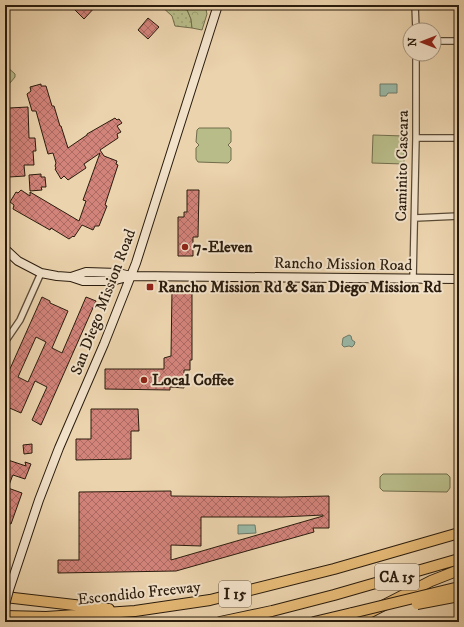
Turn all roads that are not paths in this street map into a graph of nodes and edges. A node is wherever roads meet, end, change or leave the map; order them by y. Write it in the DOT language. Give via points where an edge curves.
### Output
graph roads {
  1 [pos="218,5"];
  2 [pos="415,5"];
  3 [pos="416,22"];
  4 [pos="442,41"];
  5 [pos="459,41"];
  6 [pos="416,62"];
  7 [pos="416,138"];
  8 [pos="459,138"];
  9 [pos="459,216"];
  10 [pos="415,218"];
  11 [pos="5,249"];
  12 [pos="41,273"];
  13 [pos="131,276"];
  14 [pos="459,278"];
  15 [pos="413,279"];
  16 [pos="5,342"];
  17 [pos="459,533"];
  18 [pos="459,559"];
  19 [pos="459,570"];
  20 [pos="459,587"];
  21 [pos="7,594"];
  22 [pos="459,596"];
  23 [pos="5,605"];
  24 [pos="135,612"];
  25 [pos="5,616"];
  26 [pos="352,618"];
  27 [pos="220,622"];
  28 [pos="314,622"];
  1 -- 13 [label="main road, San Diego Mission Road"];
  2 -- 3 [label="street"];
  4 -- 5 [label="street"];
  6 -- 7 [label="street, Caminito Cascara"];
  7 -- 8 [label="street"];
  7 -- 10 [label="street, Caminito Cascara"];
  9 -- 10 [label="street"];
  10 -- 15 [label="street, Caminito Cascara"];
  11 -- 12 [label="main road, Rancho Mission Road" via="18,261"];
  12 -- 13 [label="main road, Rancho Mission Road" via="83,281 112,281"];
  12 -- 16 [label="street" via="20,320"];
  13 -- 15 [label="main road, Rancho Mission Road"];
  13 -- 21 [label="main road, San Diego Mission Road" via="58,448"];
  14 -- 15 [label="main road, Rancho Mission Road"];
  17 -- 24 [label="highway, Escondido Freeway / I 15" via="334,569 210,600"];
  18 -- 27 [label="highway, CA 15" via="272,611"];
  19 -- 26 [label="highway, bridge"];
  20 -- 26 [label="highway, bridge"];
  21 -- 23 [label="main road, San Diego Mission Road, bridge"];
  21 -- 24 [label="highway"];
  22 -- 26 [label="highway, bridge"];
  24 -- 25 [label="highway, Escondido Freeway / I 15" via="46,617"];
  26 -- 28 [label="highway"];
}
